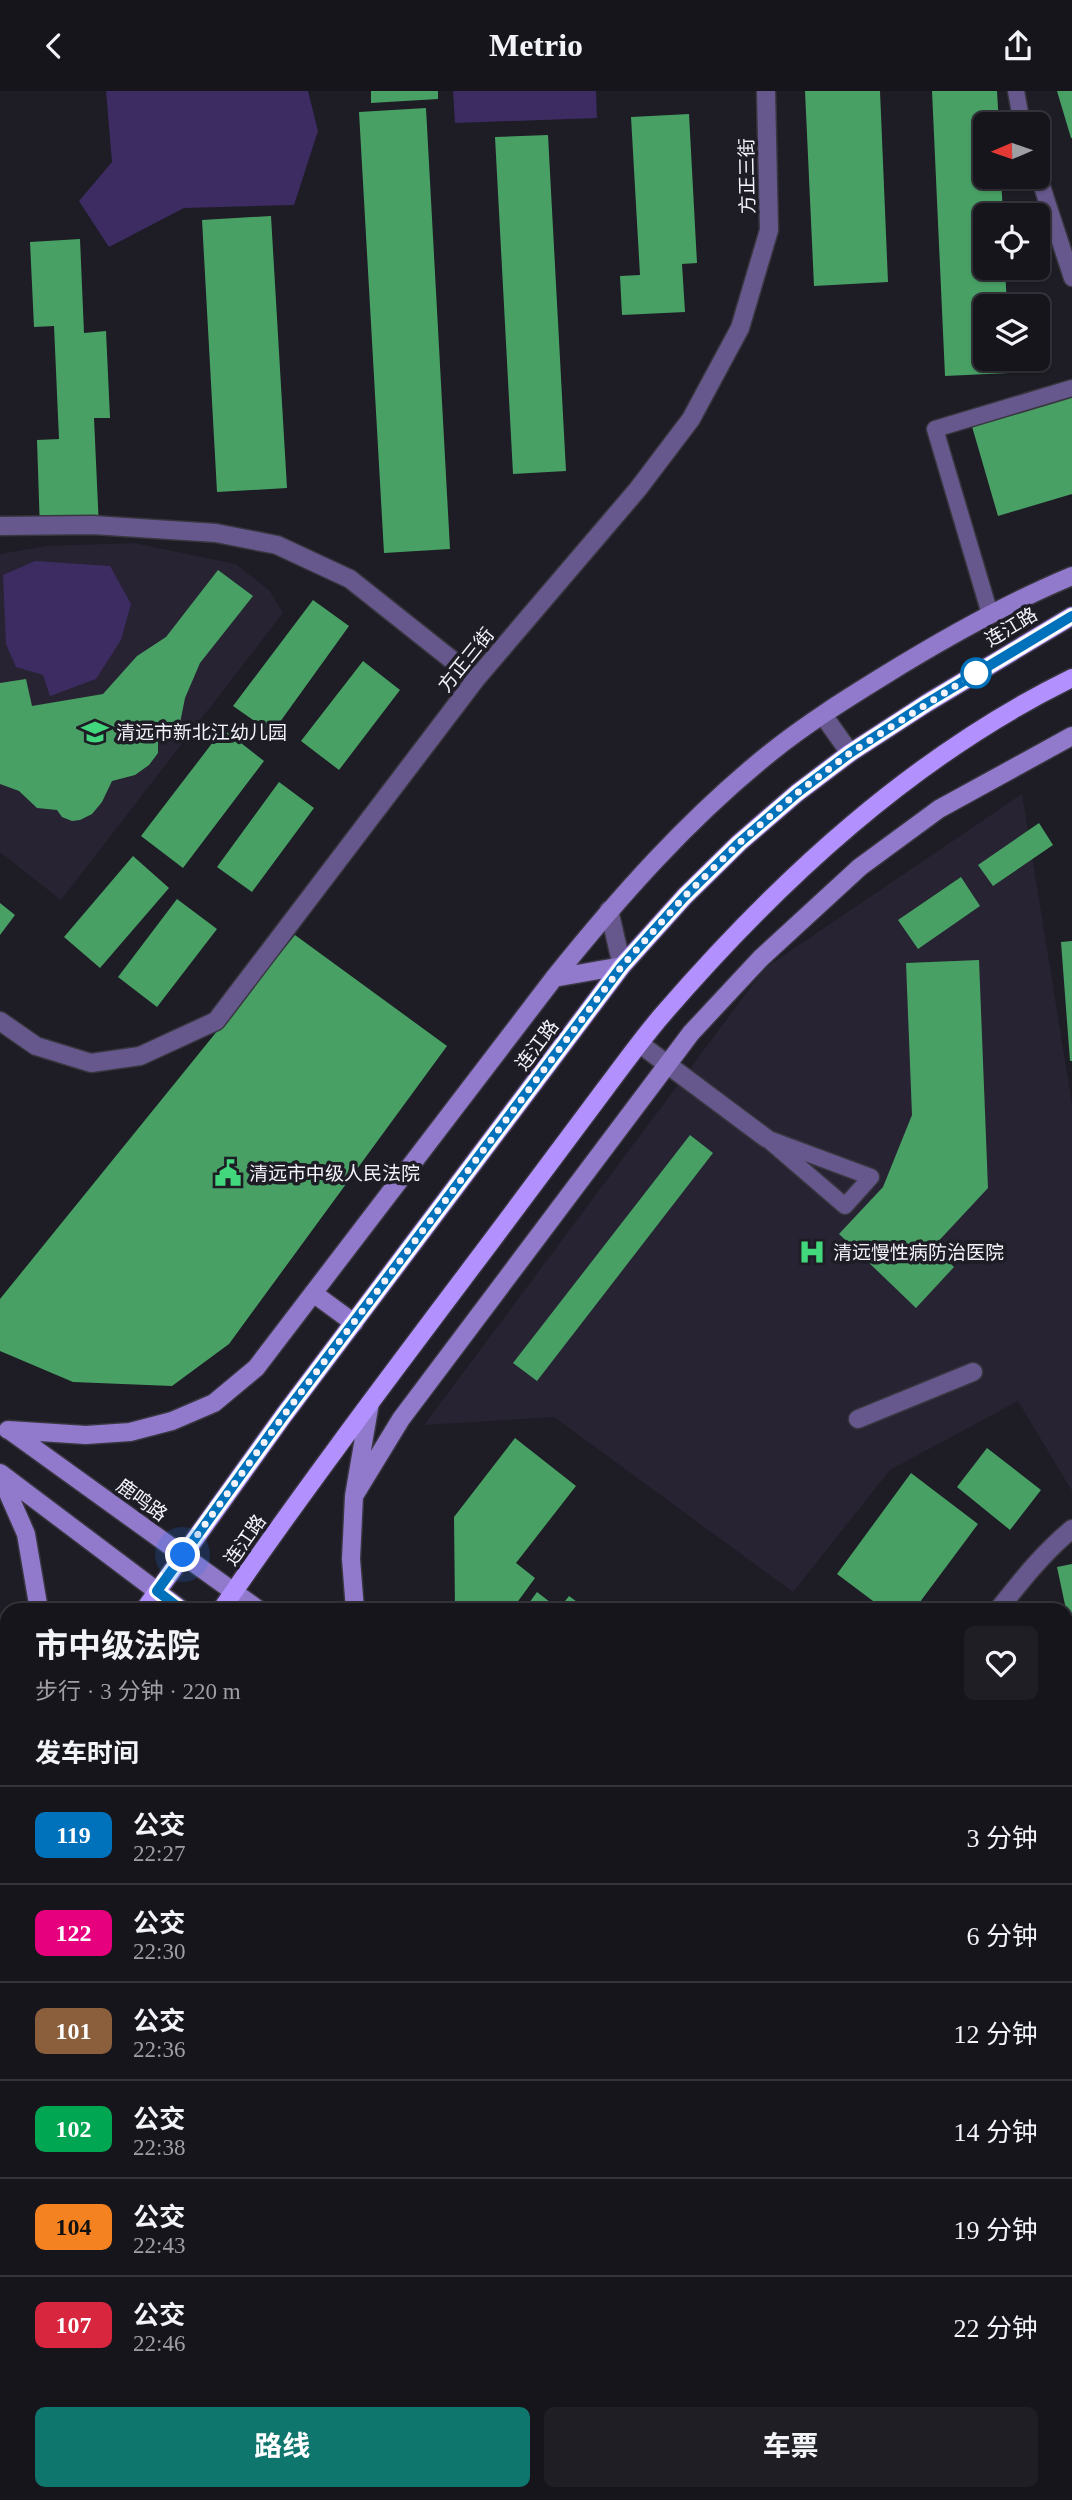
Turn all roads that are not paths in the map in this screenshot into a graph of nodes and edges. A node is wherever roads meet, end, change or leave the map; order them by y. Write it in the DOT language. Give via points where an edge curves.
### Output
graph roads {
  1 [pos="766,91"];
  2 [pos="1016,91"];
  3 [pos="1020,112"];
  4 [pos="1043,189"];
  5 [pos="1072,278"];
  6 [pos="1072,388"];
  7 [pos="0,526"];
  8 [pos="1072,576"];
  9 [pos="990,614"];
  10 [pos="1072,616"];
  11 [pos="1072,678"];
  12 [pos="476,679"];
  13 [pos="823,715"];
  14 [pos="1072,736"];
  15 [pos="850,753"];
  16 [pos="609,909"];
  17 [pos="622,966"];
  18 [pos="554,978"];
  19 [pos="0,1021"];
  20 [pos="640,1044"];
  21 [pos="667,1065"];
  22 [pos="766,1138"];
  23 [pos="313,1293"];
  24 [pos="354,1323"];
  25 [pos="973,1372"];
  26 [pos="370,1403"];
  27 [pos="858,1419"];
  28 [pos="4,1427"];
  29 [pos="0,1473"];
  30 [pos="354,1496"];
  31 [pos="1072,1529"];
  32 [pos="183,1555"];
  33 [pos="157,1591"];
  34 [pos="234,1592"];
  35 [pos="38,1603"];
  36 [pos="149,1603"];
  37 [pos="173,1603"];
  38 [pos="226,1603"];
  39 [pos="250,1603"];
  40 [pos="354,1603"];
  41 [pos="1004,1603"];
  1 -- 12 [label="street, 方正三街" via="769,230 740,328 691,419 638,489"];
  2 -- 3 [label="lane"];
  4 -- 5 [label="lane"];
  6 -- 9 [label="lane" via="935,429"];
  7 -- 12 [label="street" via="93,525 202,532 277,545 350,579"];
  8 -- 9 [label="main road"];
  9 -- 13 [label="main road"];
  10 -- 15 [label="main road, 连江路"];
  11 -- 20 [label="main road, 连江路" via="963,741 836,836 720,951"];
  12 -- 19 [label="street, 方正三街" via="216,1021 140,1056 91,1063 36,1046"];
  13 -- 15 [label="street"];
  13 -- 16 [label="main road" via="771,752 711,805"];
  14 -- 21 [label="main road" via="939,809 860,867 761,958"];
  15 -- 17 [label="main road, 连江路" via="739,843"];
  16 -- 17 [label="street"];
  16 -- 18 [label="main road"];
  17 -- 18 [label="main road"];
  17 -- 24 [label="main road, 连江路"];
  18 -- 23 [label="main road"];
  20 -- 21 [label="street"];
  20 -- 26 [label="main road, 连江路"];
  21 -- 22 [label="street"];
  21 -- 30 [label="main road" via="401,1419"];
  22 -- 22 [label="lane" via="845,1206 870,1177 858,1172"];
  23 -- 24 [label="main road"];
  23 -- 28 [label="main road" via="256,1368 214,1403 172,1421 130,1431 86,1435"];
  24 -- 32 [label="main road, 连江路"];
  25 -- 27 [label="street"];
  26 -- 30 [label="main road"];
  26 -- 34 [label="main road, 连江路"];
  28 -- 32 [label="main road, 鹿鸣路"];
  29 -- 33 [label="main road"];
  29 -- 35 [label="main road" via="26,1534"];
  30 -- 40 [label="main road"];
  31 -- 41 [label="street"];
  32 -- 33 [label="main road, 连江路"];
  32 -- 34 [label="main road, 鹿鸣路"];
  33 -- 36 [label="main road, 连江路"];
  33 -- 37 [label="main road"];
  34 -- 38 [label="main road, 连江路"];
  34 -- 39 [label="main road, 鹿鸣路"];
}
